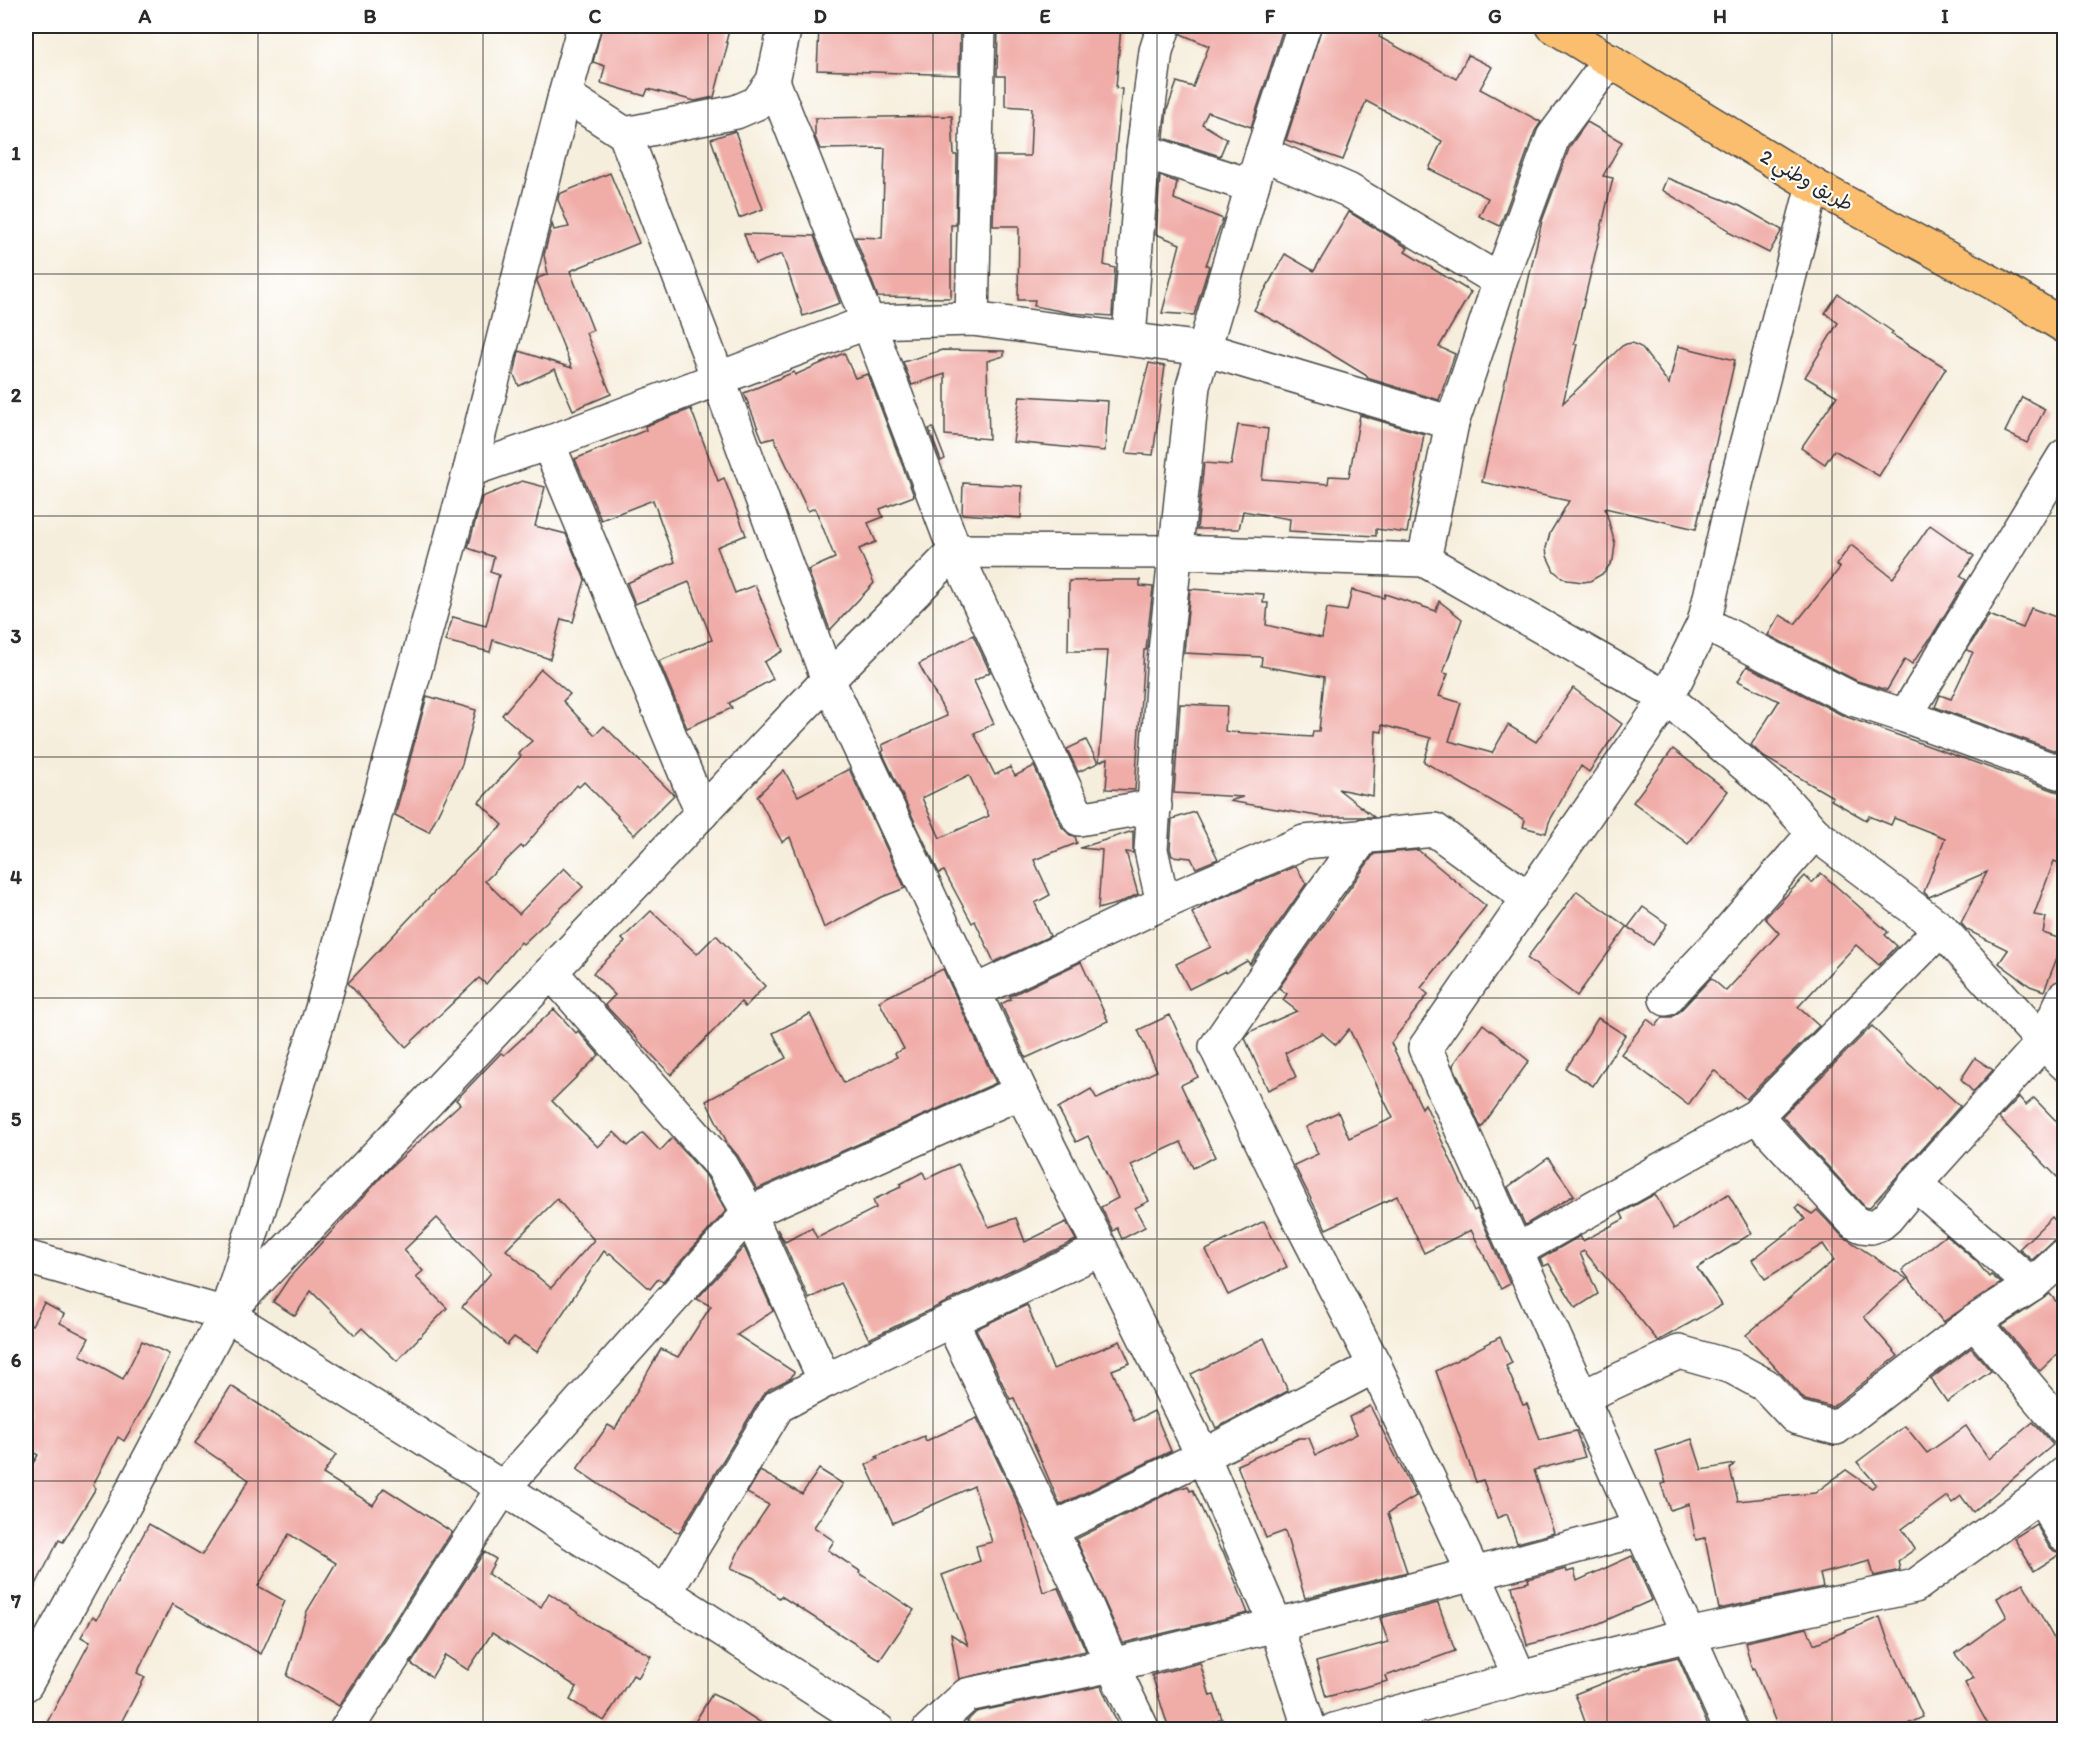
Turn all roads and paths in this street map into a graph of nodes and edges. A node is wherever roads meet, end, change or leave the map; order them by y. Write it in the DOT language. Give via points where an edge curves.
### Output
graph roads {
  1 [pos="584,26"];
  2 [pos="785,26"];
  3 [pos="979,26"];
  4 [pos="1164,26"];
  5 [pos="1304,26"];
  6 [pos="1553,26"];
  7 [pos="1610,60"];
  8 [pos="773,81"];
  9 [pos="565,95"];
  10 [pos="625,134"];
  11 [pos="1143,151"];
  12 [pos="1262,153"];
  13 [pos="1813,185"];
  14 [pos="1252,186"];
  15 [pos="1500,281"];
  16 [pos="972,319"];
  17 [pos="868,322"];
  18 [pos="2064,326"];
  19 [pos="1129,339"];
  20 [pos="1204,349"];
  21 [pos="718,378"];
  22 [pos="1452,423"];
  23 [pos="548,443"];
  24 [pos="2064,456"];
  25 [pos="470,470"];
  26 [pos="955,551"];
  27 [pos="1175,552"];
  28 [pos="1424,560"];
  29 [pos="1704,623"];
  30 [pos="828,680"];
  31 [pos="1666,698"];
  32 [pos="1905,716"];
  33 [pos="2064,774"];
  34 [pos="1155,806"];
  35 [pos="702,813"];
  36 [pos="1814,833"];
  37 [pos="1365,835"];
  38 [pos="1529,898"];
  39 [pos="1163,903"];
  40 [pos="1941,929"];
  41 [pos="551,972"];
  42 [pos="974,992"];
  43 [pos="2064,997"];
  44 [pos="1666,999"];
  45 [pos="2054,1053"];
  46 [pos="1021,1092"];
  47 [pos="1756,1116"];
  48 [pos="1915,1184"];
  49 [pos="750,1213"];
  50 [pos="1101,1249"];
  51 [pos="1516,1251"];
  52 [pos="2064,1256"];
  53 [pos="28,1264"];
  54 [pos="2032,1285"];
  55 [pos="226,1314"];
  56 [pos="951,1320"];
  57 [pos="1974,1322"];
  58 [pos="1375,1366"];
  59 [pos="825,1380"];
  60 [pos="1582,1397"];
  61 [pos="2064,1429"];
  62 [pos="1203,1456"];
  63 [pos="2064,1474"];
  64 [pos="503,1488"];
  65 [pos="2040,1495"];
  66 [pos="1641,1529"];
  67 [pos="1051,1530"];
  68 [pos="2064,1535"];
  69 [pos="1474,1575"];
  70 [pos="665,1593"];
  71 [pos="1276,1624"];
  72 [pos="1688,1635"];
  73 [pos="1112,1665"];
  74 [pos="1520,1678"];
  75 [pos="26,1684"];
  76 [pos="346,1730"];
  77 [pos="878,1730"];
  78 [pos="929,1730"];
  79 [pos="1143,1730"];
  80 [pos="1310,1730"];
  81 [pos="1334,1730"];
  82 [pos="1731,1730"];
  1 -- 9 [label="street"];
  2 -- 8 [label="street"];
  3 -- 16 [label="street"];
  4 -- 11 [label="street" via="1156,51"];
  5 -- 12 [label="street"];
  6 -- 7 [label="highway, طريق وطني 2"];
  7 -- 13 [label="highway, طريق وطني 2"];
  7 -- 15 [label="street" via="1553,137"];
  8 -- 10 [label="street" via="757,103 736,112"];
  8 -- 17 [label="street"];
  9 -- 10 [label="street"];
  9 -- 25 [label="street"];
  10 -- 21 [label="street"];
  11 -- 14 [label="street"];
  11 -- 19 [label="street"];
  12 -- 14 [label="street"];
  12 -- 15 [label="street" via="1348,190"];
  13 -- 18 [label="highway, طريق وطني 2"];
  13 -- 29 [label="street"];
  14 -- 20 [label="street"];
  15 -- 22 [label="street"];
  16 -- 17 [label="street"];
  16 -- 19 [label="street"];
  17 -- 21 [label="street"];
  17 -- 26 [label="street"];
  19 -- 20 [label="street"];
  20 -- 22 [label="street"];
  20 -- 27 [label="street" via="1193,386"];
  21 -- 23 [label="street"];
  21 -- 30 [label="street"];
  22 -- 28 [label="street"];
  23 -- 25 [label="street"];
  23 -- 35 [label="street"];
  24 -- 32 [label="street"];
  25 -- 55 [label="street" via="321,1012"];
  26 -- 27 [label="street"];
  26 -- 30 [label="street"];
  26 -- 34 [label="street" via="1079,819"];
  27 -- 28 [label="street"];
  27 -- 34 [label="street"];
  28 -- 31 [label="street"];
  29 -- 31 [label="street"];
  29 -- 32 [label="street" via="1833,691"];
  30 -- 35 [label="street"];
  30 -- 42 [label="street"];
  31 -- 36 [label="street" via="1778,793"];
  31 -- 38 [label="street"];
  32 -- 33 [label="street"];
  34 -- 39 [label="street" via="1151,850"];
  35 -- 41 [label="street"];
  36 -- 40 [label="street"];
  36 -- 44 [label="street"];
  37 -- 38 [label="street" via="1435,830"];
  37 -- 39 [label="street" via="1304,842"];
  37 -- 58 [label="street" via="1216,1047"];
  38 -- 51 [label="street" via="1425,1048"];
  39 -- 42 [label="street"];
  40 -- 45 [label="street"];
  40 -- 47 [label="street"];
  41 -- 49 [label="street" via="722,1166"];
  41 -- 55 [label="street"];
  42 -- 46 [label="street"];
  43 -- 45 [label="street"];
  45 -- 48 [label="street"];
  46 -- 49 [label="street"];
  46 -- 50 [label="street"];
  47 -- 48 [label="street" via="1862,1226 1880,1224"];
  47 -- 51 [label="street"];
  48 -- 54 [label="street"];
  49 -- 59 [label="street"];
  49 -- 64 [label="street"];
  50 -- 56 [label="street"];
  50 -- 62 [label="street"];
  51 -- 60 [label="street"];
  52 -- 54 [label="street"];
  53 -- 55 [label="street"];
  54 -- 57 [label="street"];
  55 -- 64 [label="street"];
  55 -- 75 [label="street"];
  56 -- 59 [label="street"];
  56 -- 67 [label="street"];
  57 -- 60 [label="street" via="1836,1428 1795,1417 1765,1385 1732,1367 1679,1352"];
  57 -- 61 [label="street"];
  58 -- 62 [label="street"];
  58 -- 69 [label="street"];
  59 -- 70 [label="street" via="778,1406"];
  60 -- 66 [label="street"];
  62 -- 67 [label="street"];
  62 -- 71 [label="street"];
  63 -- 65 [label="street"];
  64 -- 70 [label="street"];
  64 -- 76 [label="street"];
  65 -- 68 [label="street"];
  65 -- 72 [label="street" via="1915,1586"];
  66 -- 69 [label="street"];
  66 -- 72 [label="street"];
  67 -- 73 [label="street"];
  69 -- 71 [label="street"];
  69 -- 74 [label="street"];
  70 -- 77 [label="street"];
  71 -- 73 [label="street"];
  71 -- 80 [label="street"];
  72 -- 74 [label="street"];
  72 -- 82 [label="street"];
  73 -- 78 [label="street" via="967,1695"];
  73 -- 79 [label="street"];
  74 -- 81 [label="street"];
}
